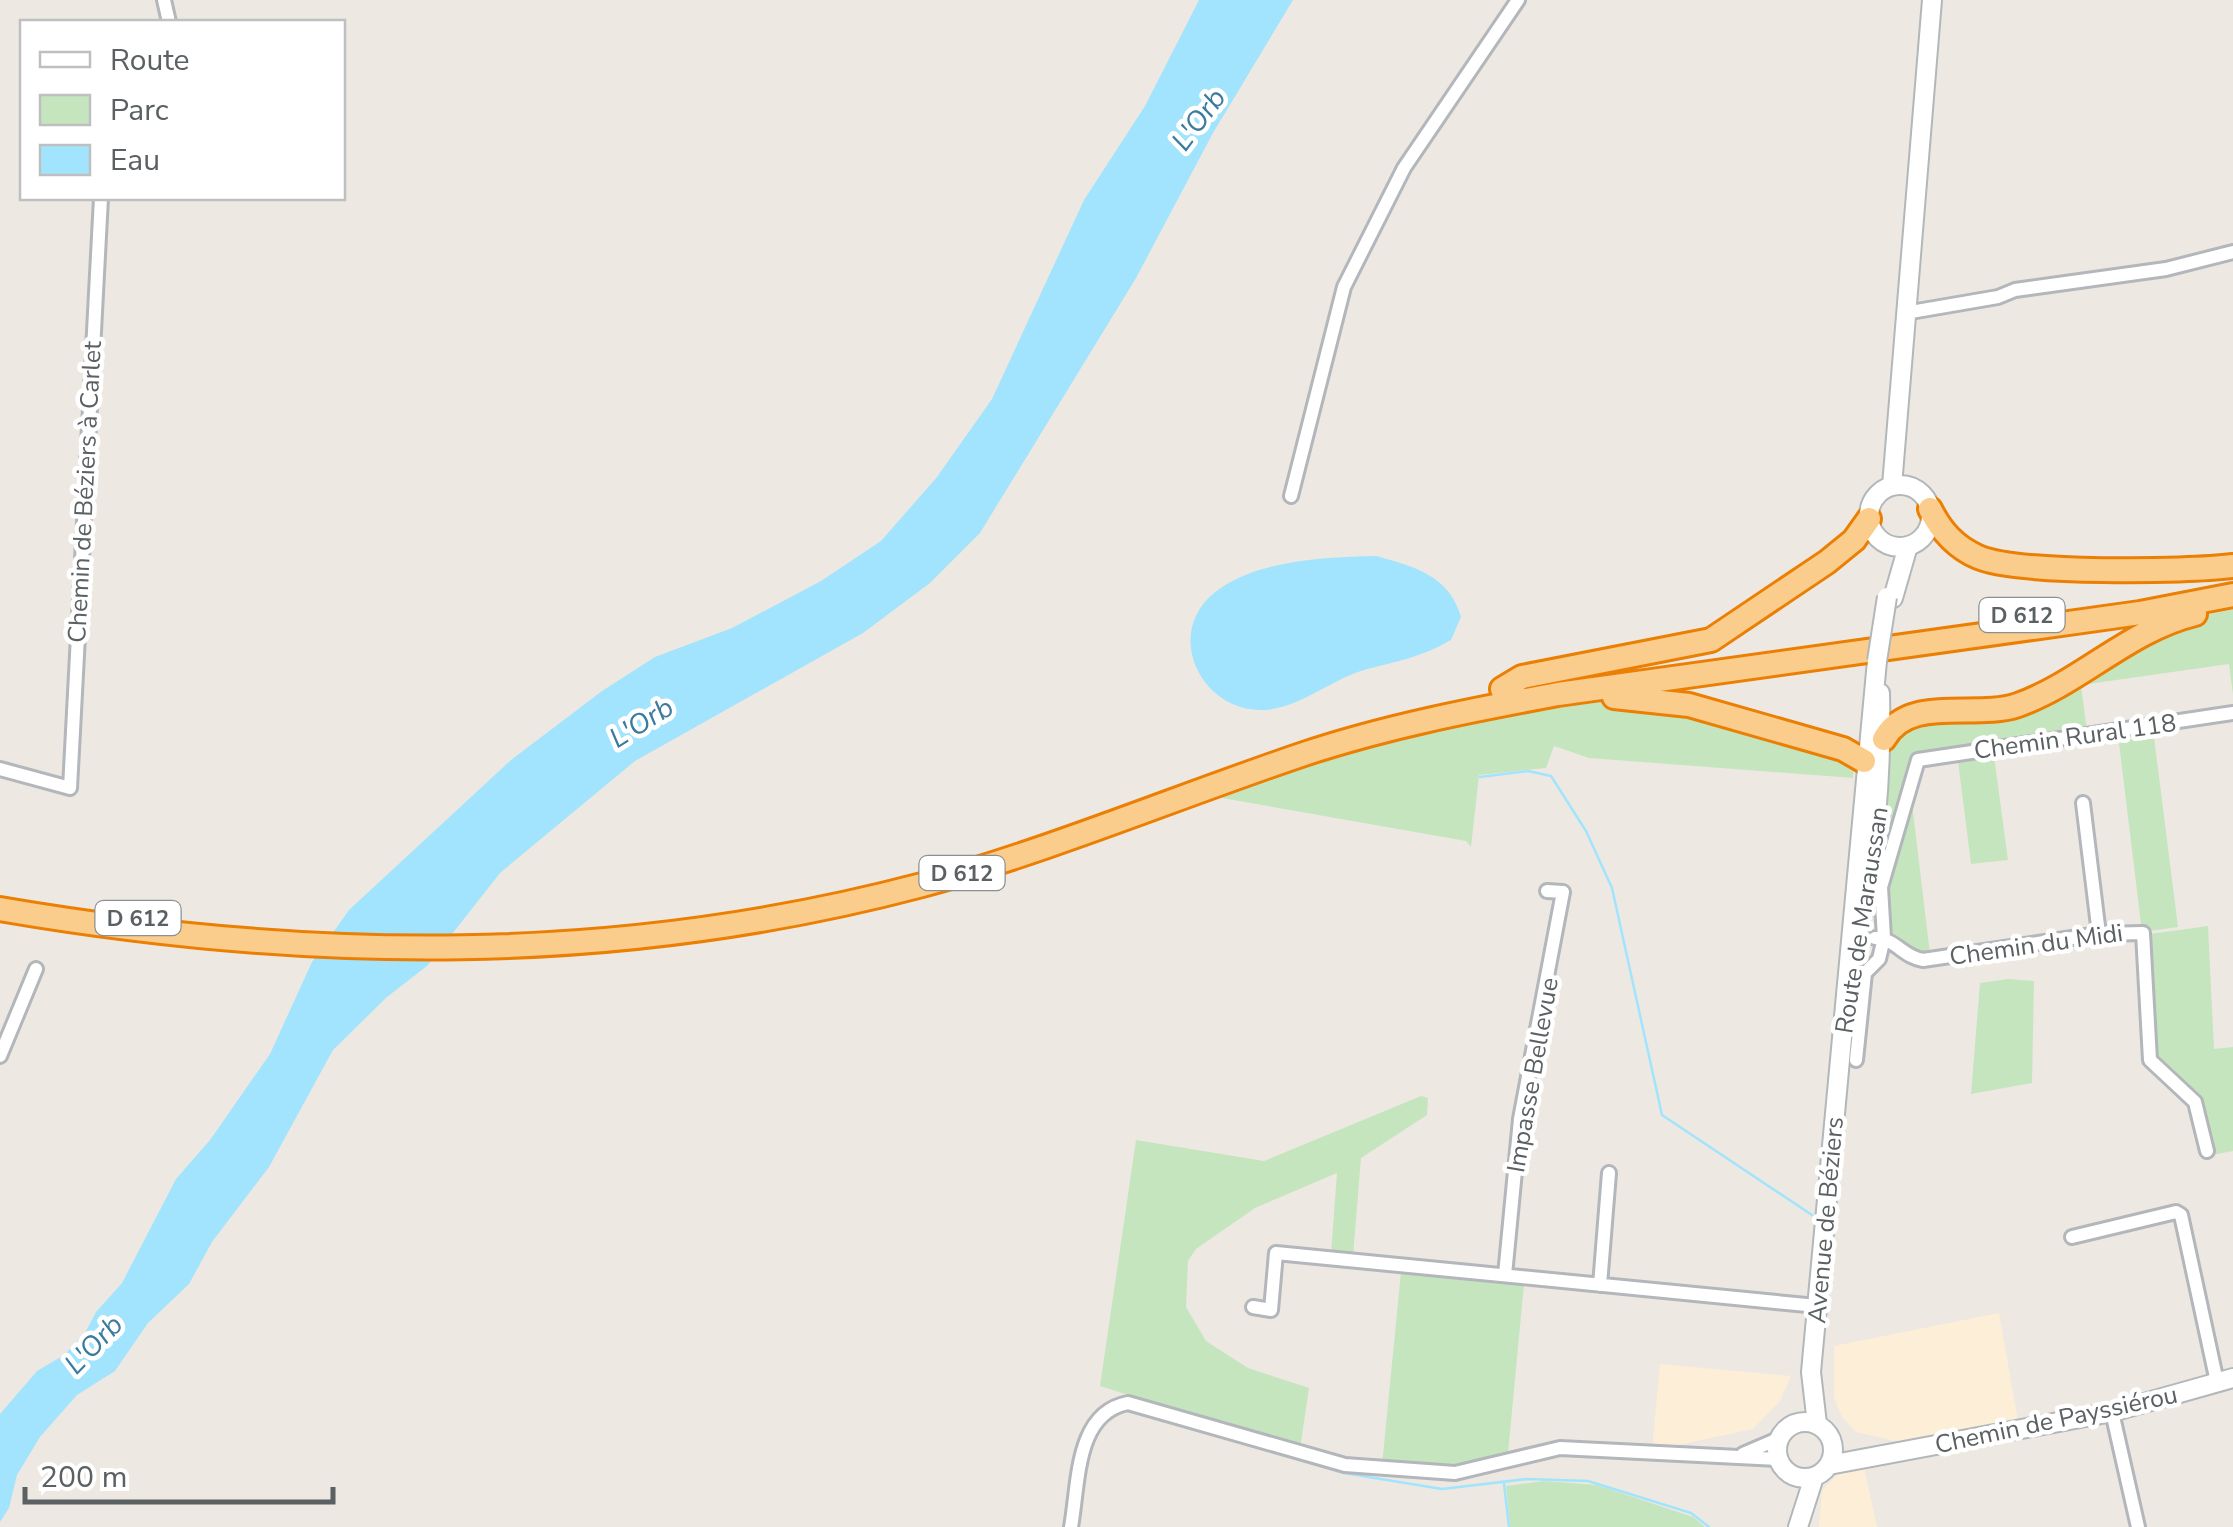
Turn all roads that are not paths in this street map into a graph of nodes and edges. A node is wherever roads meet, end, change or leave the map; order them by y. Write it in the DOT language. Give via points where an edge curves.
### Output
graph roads {
  1 [pos="1518,0"];
  2 [pos="1932,0"];
  3 [pos="101,200"];
  4 [pos="2233,252"];
  5 [pos="1904,313"];
  6 [pos="1896,448"];
  7 [pos="1892,486"];
  8 [pos="1291,496"];
  9 [pos="1924,499"];
  10 [pos="1869,520"];
  11 [pos="1886,544"];
  12 [pos="1908,546"];
  13 [pos="2233,566"];
  14 [pos="2233,582"];
  15 [pos="2233,595"];
  16 [pos="1890,597"];
  17 [pos="2233,605"];
  18 [pos="1880,662"];
  19 [pos="1499,697"];
  20 [pos="2233,713"];
  21 [pos="1884,739"];
  22 [pos="1864,760"];
  23 [pos="0,768"];
  24 [pos="2083,803"];
  25 [pos="1547,891"];
  26 [pos="0,895"];
  27 [pos="0,909"];
  28 [pos="1873,934"];
  29 [pos="2099,934"];
  30 [pos="276,938"];
  31 [pos="36,969"];
  32 [pos="0,1056"];
  33 [pos="1856,1060"];
  34 [pos="1838,1068"];
  35 [pos="2208,1150"];
  36 [pos="1609,1173"];
  37 [pos="2072,1237"];
  38 [pos="1505,1275"];
  39 [pos="1600,1284"];
  40 [pos="1817,1306"];
  41 [pos="1253,1307"];
  42 [pos="1811,1372"];
  43 [pos="2225,1380"];
  44 [pos="2112,1412"];
  45 [pos="1796,1422"];
  46 [pos="1817,1424"];
  47 [pos="1778,1439"];
  48 [pos="1832,1442"];
  49 [pos="1878,1454"];
  50 [pos="1741,1455"];
  51 [pos="1778,1459"];
  52 [pos="1822,1471"];
  53 [pos="1791,1475"];
  54 [pos="1071,1527"];
  55 [pos="1798,1527"];
  56 [pos="2138,1527"];
  1 -- 8 [label="street" via="1404,168 1344,287"];
  2 -- 5 [label="main road"];
  3 -- 23 [label="street, Chemin de Béziers à Carlet" via="70,788"];
  4 -- 5 [label="street"];
  5 -- 6 [label="main road"];
  6 -- 7 [label="main road"];
  6 -- 9 [label="main road"];
  7 -- 9 [label="main road"];
  7 -- 10 [label="main road" via="1877,495"];
  9 -- 12 [label="main road" via="1929,528"];
  9 -- 13 [label="highway" via="1954,543 1982,560 2152,570"];
  10 -- 11 [label="main road"];
  10 -- 19 [label="highway" via="1827,562 1710,640 1522,677"];
  11 -- 12 [label="main road"];
  11 -- 16 [label="main road, Route de Maraussan"];
  12 -- 16 [label="main road, Route de Maraussan"];
  14 -- 19 [label="highway, D 612"];
  15 -- 19 [label="highway, D 612" via="2140,614"];
  16 -- 18 [label="main road, Route de Maraussan, bridge"];
  17 -- 21 [label="highway" via="2144,634 2017,705 1985,713 1917,712"];
  18 -- 21 [label="main road, Route de Maraussan"];
  18 -- 22 [label="main road, Route de Maraussan"];
  19 -- 22 [label="highway" via="1519,709 1608,697 1657,699"];
  19 -- 30 [label="highway, D 612" via="1305,753 1056,844 860,900 708,929 501,940"];
  20 -- 28 [label="street, Chemin Rural 118" via="1918,760"];
  21 -- 28 [label="main road, Route de Maraussan"];
  22 -- 34 [label="main road, Route de Maraussan"];
  24 -- 29 [label="street"];
  25 -- 38 [label="street, Impasse Bellevue" via="1563,892 1520,1119"];
  26 -- 30 [label="highway, D 612"];
  27 -- 30 [label="highway, D 612" via="121,930"];
  28 -- 29 [label="street, Chemin du Midi" via="1923,960"];
  28 -- 33 [label="street" via="1879,959 1865,973"];
  28 -- 34 [label="main road, Route de Maraussan" via="1856,946"];
  29 -- 35 [label="street, Chemin du Midi" via="2143,933 2152,1065 2186,1088"];
  31 -- 32 [label="street"];
  34 -- 40 [label="main road, Avenue de Béziers"];
  36 -- 39 [label="street"];
  37 -- 43 [label="street" via="2181,1214"];
  38 -- 39 [label="street"];
  38 -- 41 [label="street" via="1276,1253 1270,1310"];
  39 -- 40 [label="street"];
  40 -- 42 [label="main road, Avenue de Béziers"];
  42 -- 45 [label="main road, Avenue de Béziers"];
  42 -- 46 [label="main road, Avenue de Béziers"];
  43 -- 44 [label="main road, Chemin de Payssiérou"];
  44 -- 49 [label="main road, Chemin de Payssiérou"];
  44 -- 56 [label="street"];
  45 -- 46 [label="main road"];
  45 -- 47 [label="main road"];
  46 -- 48 [label="main road"];
  47 -- 50 [label="street"];
  47 -- 51 [label="main road"];
  48 -- 49 [label="main road, Chemin de Payssiérou"];
  48 -- 52 [label="main road"];
  49 -- 52 [label="main road, Chemin de Payssiérou"];
  50 -- 51 [label="street"];
  50 -- 54 [label="street" via="1560,1448 1456,1473 1345,1465 1128,1403 1100,1413 1089,1427"];
  51 -- 53 [label="main road"];
  52 -- 53 [label="main road"];
  52 -- 55 [label="main road"];
  53 -- 55 [label="main road"];
}
